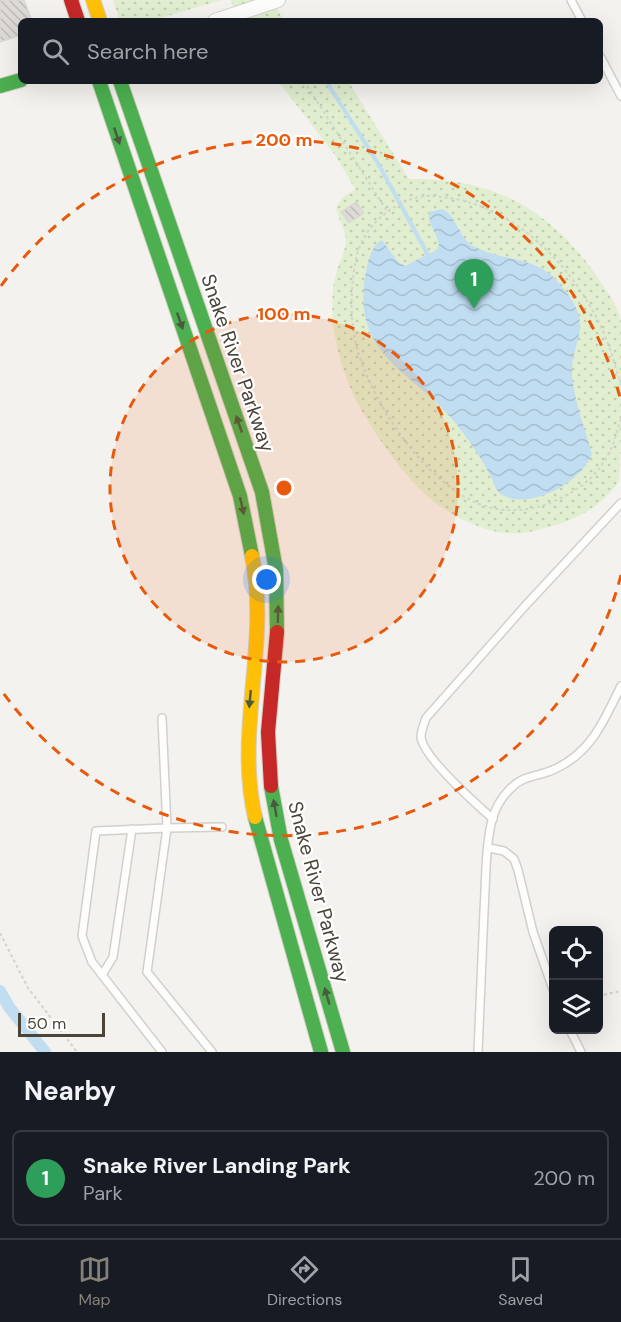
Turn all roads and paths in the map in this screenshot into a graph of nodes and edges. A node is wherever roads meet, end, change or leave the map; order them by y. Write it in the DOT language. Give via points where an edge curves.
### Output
graph roads {
  1 [pos="71,0"];
  2 [pos="93,0"];
  3 [pos="278,0"];
  4 [pos="571,0"];
  5 [pos="77,18"];
  6 [pos="99,18"];
  7 [pos="224,18"];
  8 [pos="580,18"];
  9 [pos="603,62"];
  10 [pos="18,81"];
  11 [pos="100,84"];
  12 [pos="121,84"];
  13 [pos="306,84"];
  14 [pos="0,86"];
  15 [pos="621,96"];
  16 [pos="387,211"];
  17 [pos="621,385"];
  18 [pos="621,416"];
  19 [pos="621,503"];
  20 [pos="621,686"];
  21 [pos="162,718"];
  22 [pos="492,819"];
  23 [pos="222,827"];
  24 [pos="168,828"];
  25 [pos="132,829"];
  26 [pos="489,848"];
  27 [pos="0,933"];
  28 [pos="102,975"];
  29 [pos="550,980"];
  30 [pos="621,991"];
  31 [pos="603,995"];
  32 [pos="572,1034"];
  33 [pos="209,1049"];
  34 [pos="77,1052"];
  35 [pos="162,1052"];
  36 [pos="199,1052"];
  37 [pos="321,1052"];
  38 [pos="343,1052"];
  39 [pos="478,1052"];
  40 [pos="580,1052"];
  1 -- 5 [label="street"];
  2 -- 6 [label="street"];
  3 -- 7 [label="street"];
  4 -- 8 [label="lane"];
  9 -- 15 [label="lane"];
  10 -- 14 [label="street"];
  11 -- 37 [label="street, Snake River Parkway, one-way" via="242,507 255,569 256,598 257,633 248,726 252,800"];
  38 -- 12 [label="street, Snake River Parkway, one-way" via="274,806 268,734 278,644 278,594 262,492"];
  13 -- 16 [label="path"];
  16 -- 17 [label="path" via="416,196 435,196 483,206 513,224 560,264 582,294 612,353"];
  16 -- 18 [label="path" via="374,223 356,258 351,309 356,341 365,373 381,405 408,444 452,489 479,503 505,510 532,508 556,500 581,488 600,469 616,440"];
  19 -- 22 [label="lane" via="426,718 421,735 426,752"];
  20 -- 22 [label="lane" via="597,734 582,752 560,767 528,776 511,788"];
  21 -- 24 [label="lane"];
  22 -- 26 [label="lane"];
  23 -- 24 [label="lane"];
  24 -- 25 [label="lane"];
  24 -- 33 [label="lane" via="147,972"];
  25 -- 28 [label="lane" via="113,957"];
  25 -- 28 [label="lane" via="96,831 82,936"];
  26 -- 29 [label="lane" via="504,851 514,859"];
  26 -- 39 [label="lane"];
  27 -- 34 [label="path" via="28,988"];
  28 -- 35 [label="lane"];
  30 -- 31 [label="path"];
  32 -- 40 [label="lane"];
  33 -- 36 [label="lane"];
}
